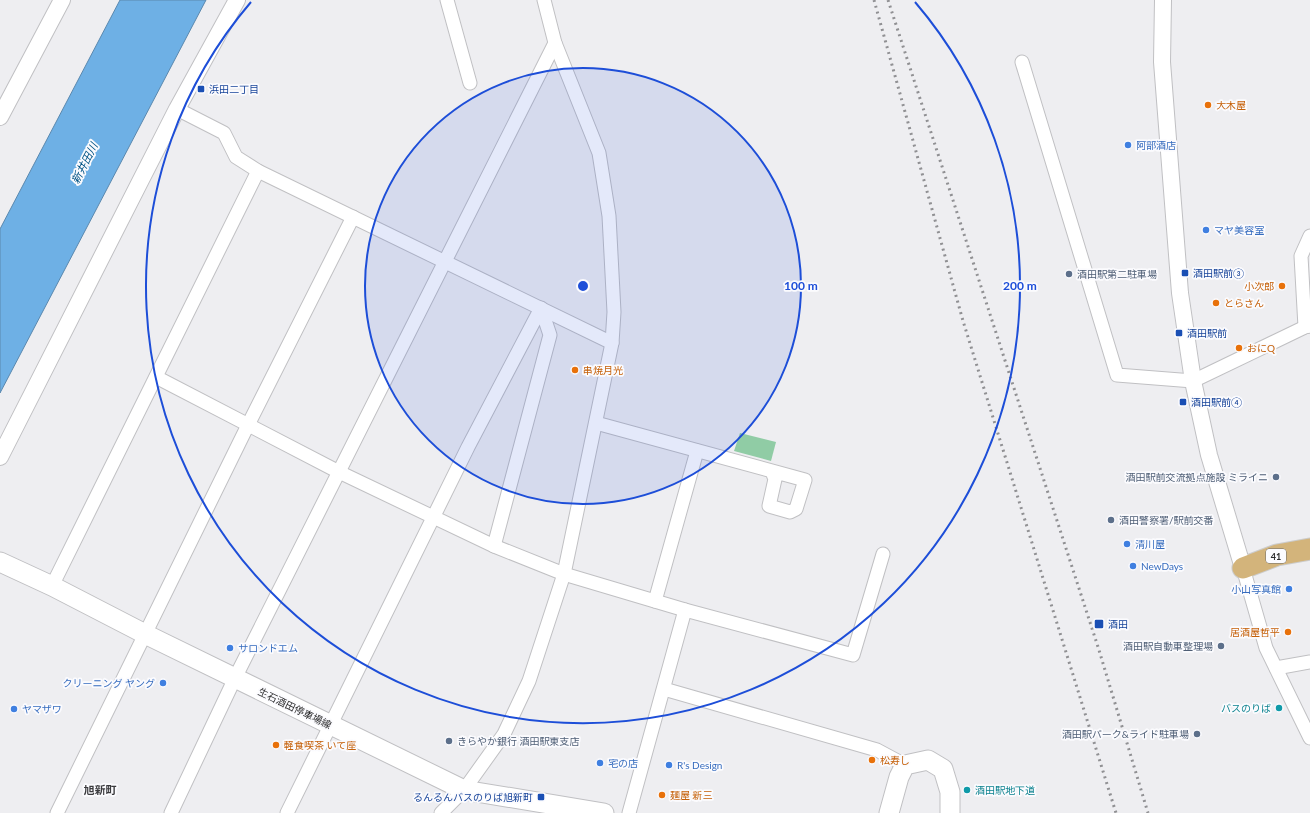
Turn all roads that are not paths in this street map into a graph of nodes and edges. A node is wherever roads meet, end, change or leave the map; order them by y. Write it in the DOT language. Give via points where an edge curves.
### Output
graph roads {
  1 [pos="62,0"];
  2 [pos="237,0"];
  3 [pos="447,0"];
  4 [pos="544,0"];
  5 [pos="1163,0"];
  6 [pos="555,43"];
  7 [pos="1022,62"];
  8 [pos="470,83"];
  9 [pos="177,109"];
  10 [pos="0,117"];
  11 [pos="258,171"];
  12 [pos="353,217"];
  13 [pos="1310,236"];
  14 [pos="445,261"];
  15 [pos="540,308"];
  16 [pos="1307,326"];
  17 [pos="612,343"];
  18 [pos="156,377"];
  19 [pos="1193,380"];
  20 [pos="596,423"];
  21 [pos="248,425"];
  22 [pos="697,452"];
  23 [pos="0,457"];
  24 [pos="339,472"];
  25 [pos="772,472"];
  26 [pos="435,517"];
  27 [pos="494,546"];
  28 [pos="1310,549"];
  29 [pos="883,554"];
  30 [pos="0,562"];
  31 [pos="1243,568"];
  32 [pos="564,574"];
  33 [pos="52,586"];
  34 [pos="655,601"];
  35 [pos="685,610"];
  36 [pos="145,634"];
  37 [pos="1310,662"];
  38 [pos="1276,668"];
  39 [pos="235,678"];
  40 [pos="664,689"];
  41 [pos="1305,716"];
  42 [pos="332,726"];
  43 [pos="1310,738"];
  44 [pos="905,765"];
  45 [pos="464,790"];
  46 [pos="57,813"];
  47 [pos="171,813"];
  48 [pos="287,813"];
  49 [pos="441,813"];
  50 [pos="604,813"];
  51 [pos="629,813"];
  52 [pos="889,813"];
  53 [pos="950,813"];
  1 -- 10 [label="street"];
  2 -- 9 [label="street"];
  3 -- 8 [label="street"];
  4 -- 6 [label="street"];
  5 -- 19 [label="street" via="1162,62 1180,293"];
  6 -- 14 [label="street"];
  6 -- 17 [label="street" via="599,153 609,216 614,312"];
  7 -- 19 [label="street" via="1117,375"];
  9 -- 11 [label="street" via="224,133 236,157"];
  9 -- 23 [label="street"];
  11 -- 12 [label="street"];
  11 -- 18 [label="street"];
  12 -- 14 [label="street"];
  12 -- 21 [label="street"];
  13 -- 16 [label="street" via="1301,256"];
  14 -- 15 [label="street"];
  14 -- 24 [label="street"];
  15 -- 17 [label="street"];
  15 -- 26 [label="street"];
  15 -- 27 [label="street" via="550,335"];
  16 -- 19 [label="street"];
  17 -- 20 [label="street"];
  18 -- 21 [label="street"];
  18 -- 33 [label="street"];
  19 -- 31 [label="street" via="1209,455"];
  20 -- 22 [label="street"];
  20 -- 32 [label="street"];
  21 -- 24 [label="street"];
  21 -- 36 [label="street"];
  22 -- 25 [label="street"];
  22 -- 34 [label="street"];
  24 -- 26 [label="street"];
  24 -- 39 [label="street"];
  26 -- 27 [label="street"];
  26 -- 42 [label="street"];
  27 -- 32 [label="street"];
  28 -- 31 [label="main road, 41" via="1277,555"];
  29 -- 35 [label="street" via="853,655"];
  30 -- 33 [label="main road, 生石酒田停車場線"];
  31 -- 38 [label="street" via="1266,648"];
  32 -- 34 [label="street"];
  32 -- 45 [label="street" via="529,681 504,734"];
  33 -- 36 [label="main road, 生石酒田停車場線"];
  34 -- 35 [label="street"];
  35 -- 40 [label="street"];
  36 -- 39 [label="main road, 生石酒田停車場線"];
  36 -- 46 [label="street"];
  37 -- 38 [label="street"];
  38 -- 41 [label="street"];
  39 -- 42 [label="main road, 生石酒田停車場線"];
  39 -- 47 [label="street"];
  40 -- 44 [label="street" via="877,750"];
  40 -- 51 [label="street"];
  41 -- 43 [label="street"];
  42 -- 45 [label="main road, 生石酒田停車場線"];
  42 -- 48 [label="street"];
  44 -- 52 [label="main road"];
  44 -- 53 [label="main road" via="928,760 943,769 950,792"];
  45 -- 49 [label="street"];
  45 -- 50 [label="main road, 生石酒田停車場線"];
}
